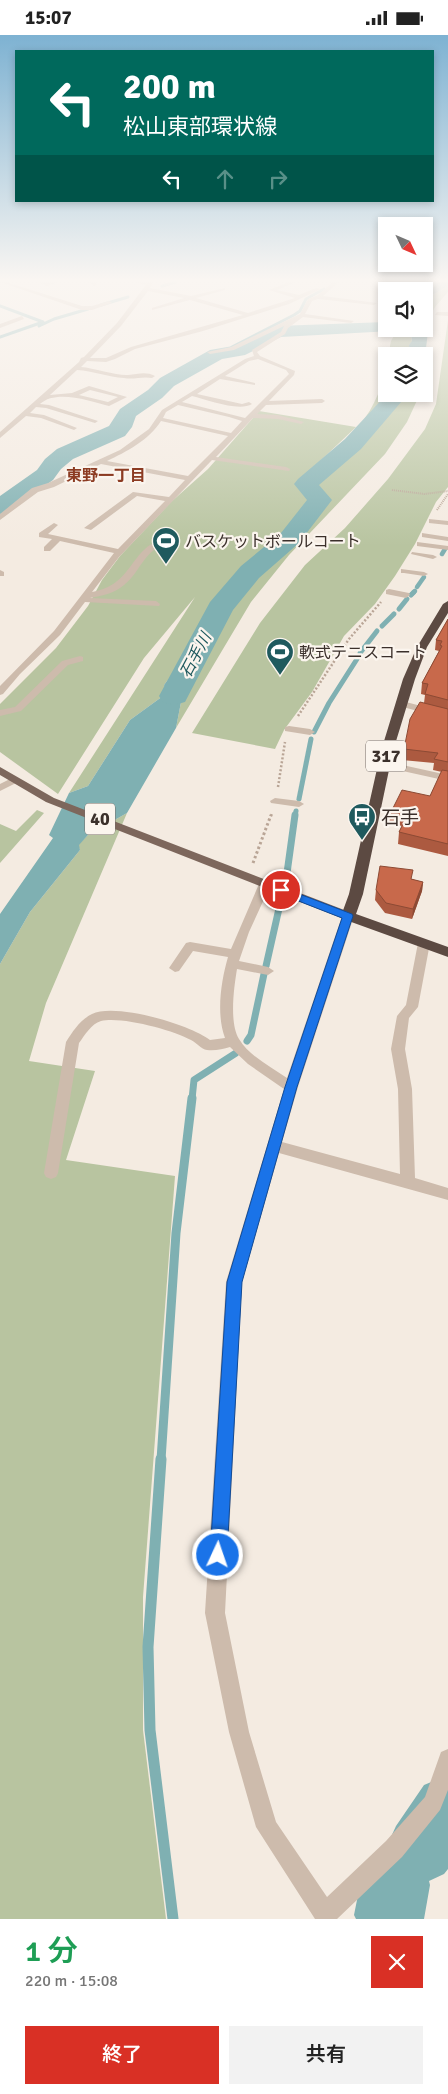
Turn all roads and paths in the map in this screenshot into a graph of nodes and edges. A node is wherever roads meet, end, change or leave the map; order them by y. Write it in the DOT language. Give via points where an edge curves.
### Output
graph roads {
  1 [pos="72,370"];
  2 [pos="97,370"];
  3 [pos="230,370"];
  4 [pos="290,370"];
  5 [pos="152,376"];
  6 [pos="218,377"];
  7 [pos="252,384"];
  8 [pos="190,394"];
  9 [pos="73,395"];
  10 [pos="43,397"];
  11 [pos="322,401"];
  12 [pos="176,403"];
  13 [pos="264,403"];
  14 [pos="249,404"];
  15 [pos="34,405"];
  16 [pos="23,414"];
  17 [pos="249,418"];
  18 [pos="159,419"];
  19 [pos="95,421"];
  20 [pos="301,422"];
  21 [pos="83,425"];
  22 [pos="74,428"];
  23 [pos="66,431"];
  24 [pos="2,432"];
  25 [pos="233,435"];
  26 [pos="211,458"];
  27 [pos="101,462"];
  28 [pos="286,469"];
  29 [pos="191,479"];
  30 [pos="392,490"];
  31 [pos="448,493"];
  32 [pos="169,499"];
  33 [pos="0,518"];
  34 [pos="54,525"];
  35 [pos="88,527"];
  36 [pos="446,527"];
  37 [pos="428,528"];
  38 [pos="58,538"];
  39 [pos="448,539"];
  40 [pos="165,540"];
  41 [pos="420,544"];
  42 [pos="448,548"];
  43 [pos="47,549"];
  44 [pos="119,552"];
  45 [pos="415,554"];
  46 [pos="433,557"];
  47 [pos="404,571"];
  48 [pos="424,574"];
  49 [pos="389,593"];
  50 [pos="406,595"];
  51 [pos="82,598"];
  52 [pos="156,604"];
  53 [pos="448,604"];
  54 [pos="80,659"];
  55 [pos="0,692"];
  56 [pos="402,704"];
  57 [pos="0,713"];
  58 [pos="448,716"];
  59 [pos="289,729"];
  60 [pos="310,732"];
  61 [pos="384,764"];
  62 [pos="0,770"];
  63 [pos="448,778"];
  64 [pos="14,781"];
  65 [pos="0,788"];
  66 [pos="275,801"];
  67 [pos="299,804"];
  68 [pos="245,876"];
  69 [pos="265,884"];
  70 [pos="348,916"];
  71 [pos="424,943"];
  72 [pos="448,952"];
  73 [pos="234,959"];
  74 [pos="175,968"];
  75 [pos="268,971"];
  76 [pos="233,1041"];
  77 [pos="291,1087"];
  78 [pos="274,1146"];
  79 [pos="51,1173"];
  80 [pos="408,1182"];
  81 [pos="448,1194"];
  82 [pos="448,1759"];
  83 [pos="326,1917"];
  1 -- 10 [label="street"];
  2 -- 5 [label="street" via="126,377"];
  3 -- 6 [label="street"];
  4 -- 13 [label="street" via="292,374"];
  6 -- 7 [label="street"];
  6 -- 8 [label="street"];
  8 -- 12 [label="street"];
  8 -- 14 [label="street" via="242,406"];
  9 -- 9 [label="street" via="109,404 124,397 89,388"];
  9 -- 10 [label="street"];
  10 -- 15 [label="street"];
  11 -- 13 [label="street"];
  12 -- 17 [label="street"];
  12 -- 18 [label="street"];
  13 -- 17 [label="street"];
  15 -- 16 [label="street"];
  15 -- 19 [label="street"];
  16 -- 22 [label="street" via="42,416"];
  16 -- 24 [label="street"];
  17 -- 20 [label="street" via="278,417"];
  17 -- 25 [label="street"];
  18 -- 25 [label="street"];
  18 -- 27 [label="street" via="147,435"];
  21 -- 22 [label="street"];
  22 -- 23 [label="street"];
  25 -- 26 [label="street"];
  26 -- 28 [label="street"];
  26 -- 29 [label="street"];
  27 -- 29 [label="street"];
  27 -- 33 [label="street" via="35,490"];
  29 -- 32 [label="street"];
  30 -- 31 [label="path" via="424,495"];
  31 -- 37 [label="path"];
  32 -- 35 [label="street" via="136,494"];
  32 -- 44 [label="street"];
  34 -- 38 [label="street" via="42,535"];
  36 -- 37 [label="street"];
  37 -- 39 [label="street"];
  38 -- 43 [label="street"];
  38 -- 44 [label="street"];
  40 -- 51 [label="street" via="149,546 120,585"];
  41 -- 42 [label="street"];
  44 -- 51 [label="street"];
  45 -- 46 [label="street"];
  47 -- 48 [label="street"];
  49 -- 50 [label="street"];
  49 -- 59 [label="path" via="349,639"];
  51 -- 52 [label="street"];
  51 -- 55 [label="street" via="57,633"];
  53 -- 56 [label="highway, 317" via="422,647"];
  54 -- 57 [label="street" via="65,663 18,709"];
  56 -- 58 [label="street"];
  56 -- 61 [label="highway, 317"];
  59 -- 60 [label="street"];
  59 -- 66 [label="path"];
  61 -- 63 [label="street"];
  61 -- 70 [label="highway, 317" via="356,894"];
  62 -- 64 [label="main road, 40"];
  64 -- 65 [label="street"];
  64 -- 68 [label="main road, 40" via="50,800"];
  66 -- 67 [label="street"];
  66 -- 68 [label="path" via="257,857"];
  68 -- 69 [label="main road, 40"];
  69 -- 70 [label="main road, 40"];
  69 -- 73 [label="street" via="242,932"];
  70 -- 71 [label="highway"];
  70 -- 77 [label="street"];
  71 -- 72 [label="highway"];
  71 -- 80 [label="street" via="412,1007 403,1016 398,1049 405,1089"];
  73 -- 74 [label="street" via="190,946"];
  73 -- 75 [label="street"];
  73 -- 76 [label="street" via="228,975 227,1011"];
  76 -- 77 [label="street"];
  76 -- 79 [label="street" via="207,1045 197,1037 165,1024 114,1016 97,1017 83,1027 73,1042"];
  77 -- 78 [label="street"];
  78 -- 80 [label="street"];
  78 -- 83 [label="street" via="234,1282 215,1613 238,1732 267,1827"];
  80 -- 81 [label="street"];
  82 -- 83 [label="street" via="433,1803 394,1849"];
}
